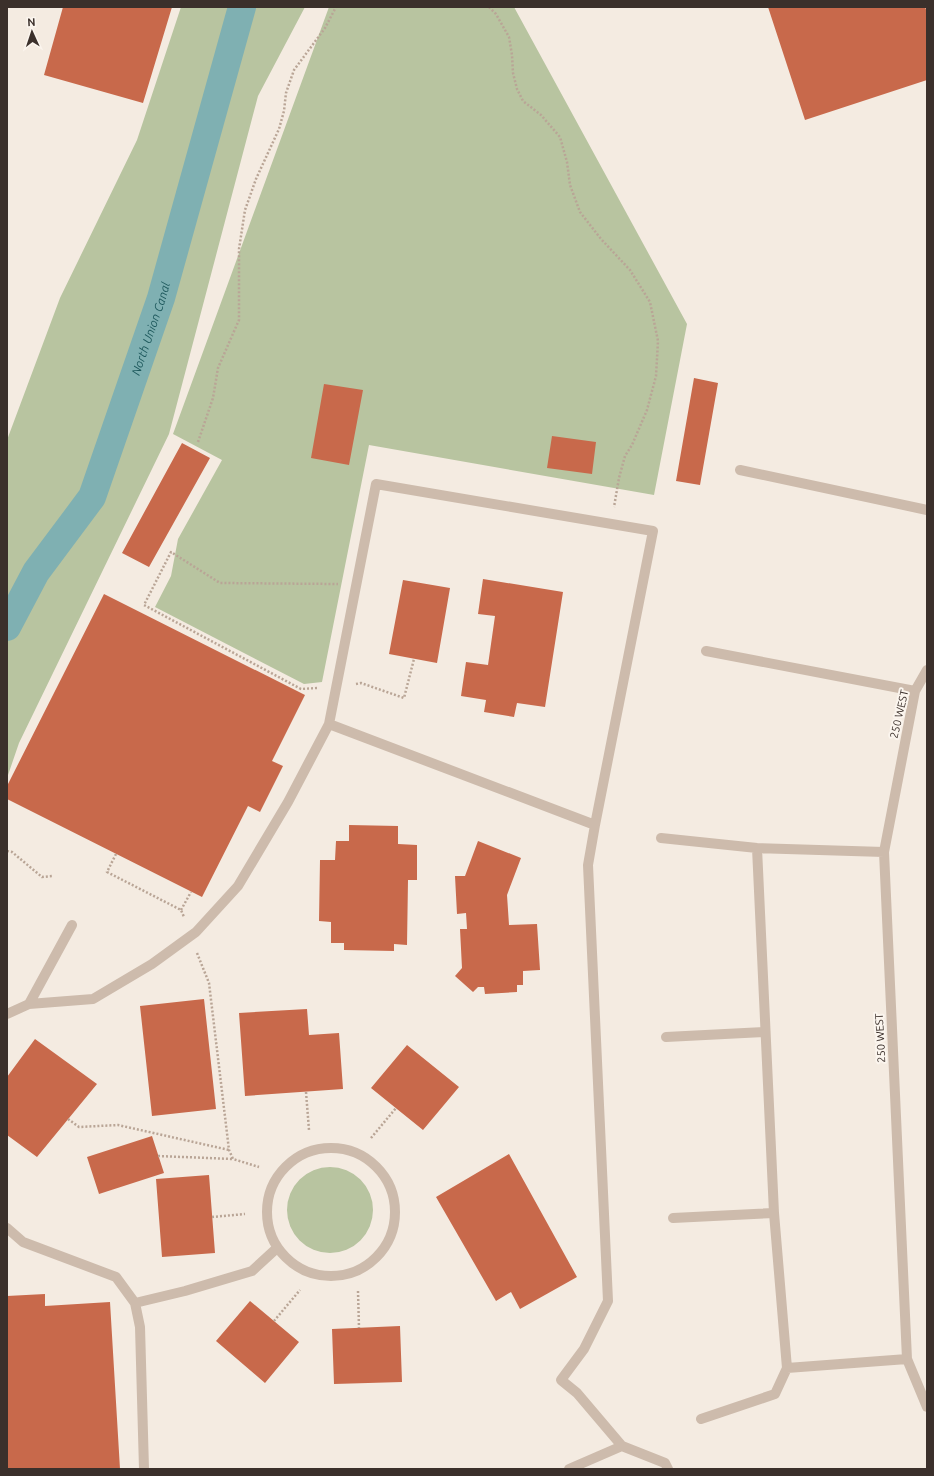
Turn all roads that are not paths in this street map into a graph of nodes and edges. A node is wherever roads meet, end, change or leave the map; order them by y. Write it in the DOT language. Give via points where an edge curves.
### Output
graph roads {
  1 [pos="740,470"];
  2 [pos="927,510"];
  3 [pos="706,651"];
  4 [pos="927,670"];
  5 [pos="915,691"];
  6 [pos="329,724"];
  7 [pos="595,825"];
  8 [pos="661,838"];
  9 [pos="757,848"];
  10 [pos="884,852"];
  11 [pos="72,925"];
  12 [pos="29,1004"];
  13 [pos="7,1014"];
  14 [pos="765,1032"];
  15 [pos="666,1037"];
  16 [pos="774,1213"];
  17 [pos="673,1218"];
  18 [pos="7,1228"];
  19 [pos="278,1248"];
  20 [pos="135,1303"];
  21 [pos="907,1359"];
  22 [pos="787,1368"];
  23 [pos="927,1407"];
  24 [pos="701,1419"];
  25 [pos="622,1446"];
  26 [pos="144,1469"];
  27 [pos="569,1469"];
  28 [pos="668,1469"];
  1 -- 2 [label="street"];
  3 -- 5 [label="street"];
  4 -- 5 [label="street, 250 WEST"];
  5 -- 10 [label="street, 250 WEST"];
  6 -- 7 [label="street"];
  6 -- 7 [label="street" via="376,484 653,531"];
  6 -- 12 [label="street" via="288,802 238,886 196,932 152,964 93,999"];
  7 -- 25 [label="street" via="588,865 608,1301 584,1349 561,1380 577,1393"];
  8 -- 9 [label="street"];
  9 -- 10 [label="street"];
  9 -- 14 [label="street"];
  10 -- 21 [label="street, 250 WEST"];
  11 -- 12 [label="street"];
  12 -- 13 [label="street"];
  14 -- 15 [label="street"];
  14 -- 16 [label="street"];
  16 -- 17 [label="street"];
  16 -- 22 [label="street"];
  18 -- 20 [label="street" via="23,1242 116,1277"];
  19 -- 19 [label="street" via="290,1262 305,1271 323,1276 341,1276 364,1267 386,1246 393,1229 396,1211 393,1193 385,1177 373,1163 357,1153 321,1149 303,1154 288,1164 276,1178 269,1195 266,1213 270,1231"];
  19 -- 20 [label="street" via="252,1271"];
  20 -- 26 [label="street" via="140,1327"];
  21 -- 22 [label="street"];
  21 -- 23 [label="street, 250 WEST"];
  22 -- 24 [label="street" via="775,1394"];
  25 -- 27 [label="street"];
  25 -- 28 [label="street" via="665,1463"];
}
